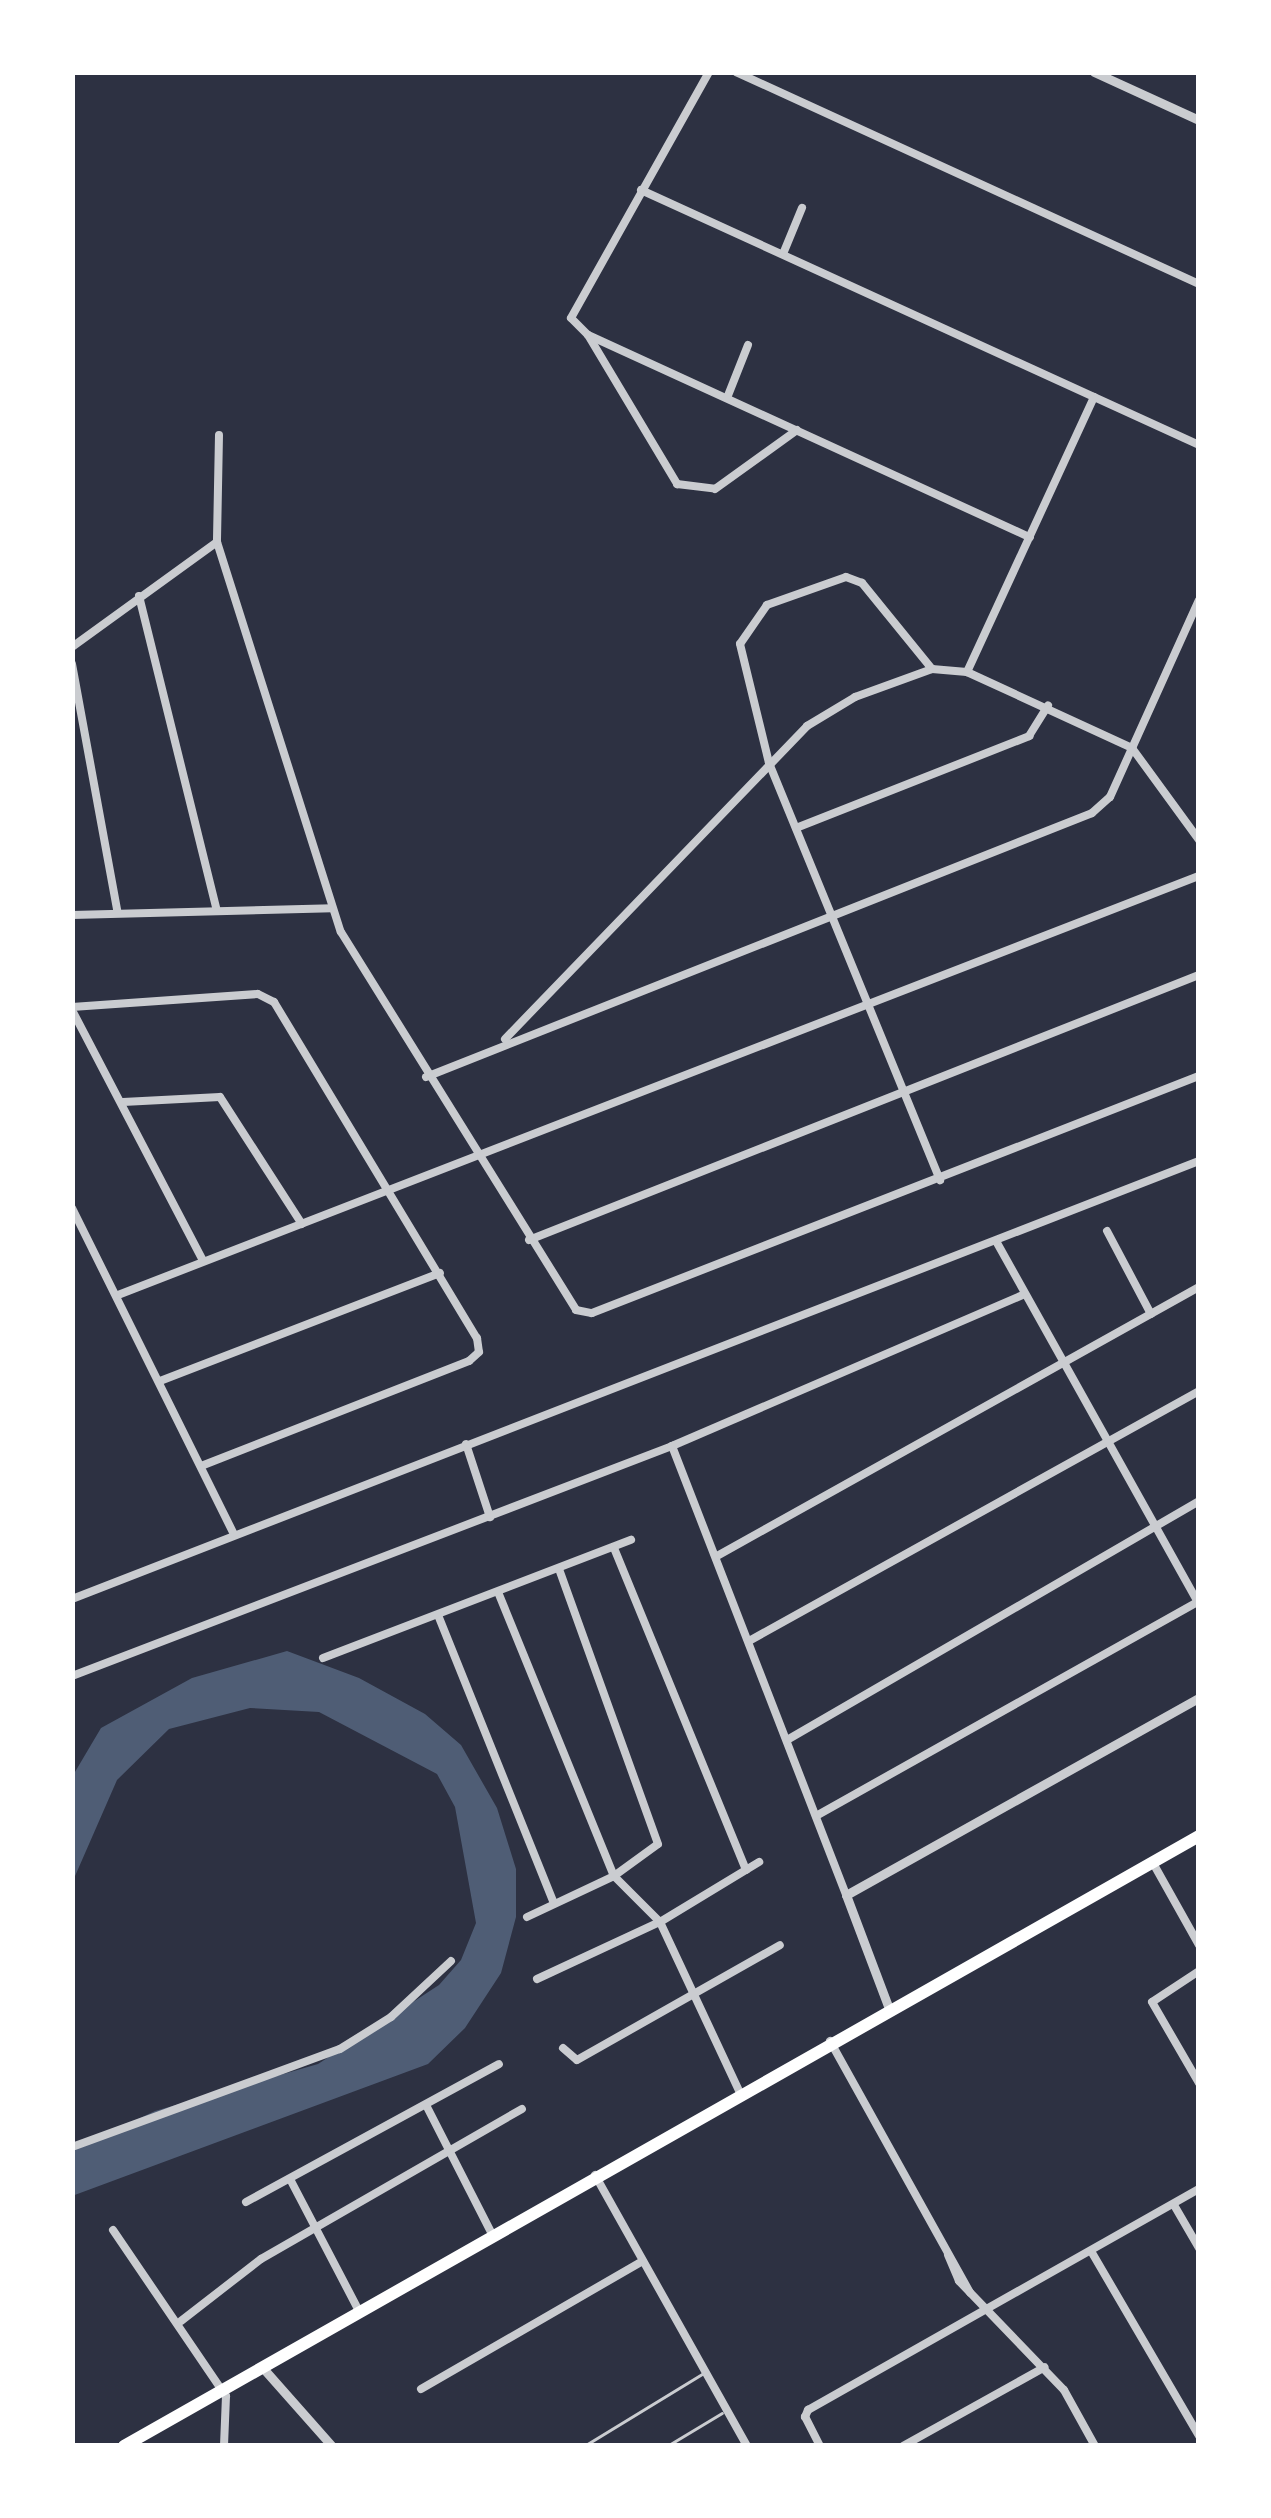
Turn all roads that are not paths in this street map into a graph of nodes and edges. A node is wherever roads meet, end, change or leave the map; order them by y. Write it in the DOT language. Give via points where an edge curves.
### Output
graph roads {
  1 [pos="709,72"];
  2 [pos="736,72"];
  3 [pos="1094,72"];
  4 [pos="1199,120"];
  5 [pos="641,190"];
  6 [pos="802,208"];
  7 [pos="782,254"];
  8 [pos="1199,284"];
  9 [pos="588,335"];
  10 [pos="748,345"];
  11 [pos="1094,397"];
  12 [pos="727,398"];
  13 [pos="797,430"];
  14 [pos="219,435"];
  15 [pos="1199,445"];
  16 [pos="1030,537"];
  17 [pos="217,542"];
  18 [pos="139,596"];
  19 [pos="1199,600"];
  20 [pos="1196,612"];
  21 [pos="72,647"];
  22 [pos="72,664"];
  23 [pos="932,669"];
  24 [pos="967,672"];
  25 [pos="1048,705"];
  26 [pos="1132,748"];
  27 [pos="769,764"];
  28 [pos="796,829"];
  29 [pos="1199,840"];
  30 [pos="1199,876"];
  31 [pos="216,908"];
  32 [pos="332,908"];
  33 [pos="117,910"];
  34 [pos="831,914"];
  35 [pos="72,915"];
  36 [pos="1199,975"];
  37 [pos="867,1002"];
  38 [pos="72,1008"];
  39 [pos="502,1042"];
  40 [pos="1199,1076"];
  41 [pos="426,1077"];
  42 [pos="903,1089"];
  43 [pos="123,1102"];
  44 [pos="475,1156"];
  45 [pos="1199,1160"];
  46 [pos="940,1180"];
  47 [pos="391,1190"];
  48 [pos="72,1208"];
  49 [pos="302,1224"];
  50 [pos="1106,1232"];
  51 [pos="529,1240"];
  52 [pos="996,1241"];
  53 [pos="203,1262"];
  54 [pos="440,1273"];
  55 [pos="1199,1287"];
  56 [pos="1025,1294"];
  57 [pos="118,1295"];
  58 [pos="1151,1314"];
  59 [pos="1064,1362"];
  60 [pos="160,1381"];
  61 [pos="1199,1391"];
  62 [pos="1108,1442"];
  63 [pos="466,1444"];
  64 [pos="672,1446"];
  65 [pos="204,1465"];
  66 [pos="1199,1501"];
  67 [pos="490,1517"];
  68 [pos="1156,1526"];
  69 [pos="234,1535"];
  70 [pos="631,1540"];
  71 [pos="614,1548"];
  72 [pos="717,1556"];
  73 [pos="559,1569"];
  74 [pos="498,1592"];
  75 [pos="72,1599"];
  76 [pos="1199,1602"];
  77 [pos="438,1615"];
  78 [pos="749,1641"];
  79 [pos="323,1658"];
  80 [pos="72,1676"];
  81 [pos="1199,1698"];
  82 [pos="787,1740"];
  83 [pos="816,1816"];
  84 [pos="1199,1836"];
  85 [pos="760,1862"];
  86 [pos="1152,1862"];
  87 [pos="746,1870"];
  88 [pos="614,1876"];
  89 [pos="846,1894"];
  90 [pos="554,1904"];
  91 [pos="527,1917"];
  92 [pos="659,1922"];
  93 [pos="781,1945"];
  94 [pos="1199,1945"];
  95 [pos="451,1961"];
  96 [pos="1199,1971"];
  97 [pos="537,1979"];
  98 [pos="691,2000"];
  99 [pos="888,2006"];
  100 [pos="829,2040"];
  101 [pos="563,2048"];
  102 [pos="499,2064"];
  103 [pos="1199,2083"];
  104 [pos="740,2091"];
  105 [pos="426,2105"];
  106 [pos="522,2109"];
  107 [pos="72,2147"];
  108 [pos="448,2152"];
  109 [pos="595,2175"];
  110 [pos="290,2179"];
  111 [pos="1199,2189"];
  112 [pos="246,2202"];
  113 [pos="1174,2205"];
  114 [pos="315,2227"];
  115 [pos="113,2230"];
  116 [pos="492,2234"];
  117 [pos="1199,2248"];
  118 [pos="1090,2251"];
  119 [pos="644,2261"];
  120 [pos="984,2307"];
  121 [pos="359,2311"];
  122 [pos="181,2321"];
  123 [pos="262,2367"];
  124 [pos="1045,2367"];
  125 [pos="705,2372"];
  126 [pos="223,2389"];
  127 [pos="421,2389"];
  128 [pos="726,2410"];
  129 [pos="1199,2436"];
  130 [pos="1092,2445"];
  131 [pos="124,2446"];
  132 [pos="224,2446"];
  133 [pos="332,2446"];
  134 [pos="584,2446"];
  135 [pos="667,2446"];
  136 [pos="747,2446"];
  137 [pos="820,2446"];
  138 [pos="903,2446"];
  1 -- 5 [label="street"];
  2 -- 8 [label="street"];
  3 -- 4 [label="street"];
  5 -- 7 [label="street"];
  5 -- 9 [label="street" via="571,318"];
  6 -- 7 [label="street"];
  7 -- 11 [label="street"];
  9 -- 12 [label="street"];
  9 -- 13 [label="street" via="677,484 716,489"];
  10 -- 12 [label="street"];
  11 -- 15 [label="street"];
  11 -- 16 [label="street"];
  12 -- 13 [label="street"];
  13 -- 16 [label="street"];
  14 -- 17 [label="street"];
  16 -- 24 [label="street"];
  17 -- 18 [label="street"];
  17 -- 32 [label="street"];
  18 -- 21 [label="street"];
  18 -- 31 [label="street"];
  19 -- 20 [label="street"];
  20 -- 26 [label="street"];
  22 -- 33 [label="street"];
  23 -- 24 [label="street"];
  23 -- 27 [label="street" via="855,697 807,726"];
  23 -- 27 [label="street" via="862,584 846,577 767,605 740,644"];
  24 -- 25 [label="street"];
  25 -- 26 [label="street"];
  25 -- 28 [label="street" via="1029,736"];
  26 -- 29 [label="street"];
  26 -- 34 [label="street" via="1110,797 1070,826"];
  27 -- 28 [label="street"];
  27 -- 39 [label="street"];
  28 -- 34 [label="street"];
  30 -- 37 [label="street"];
  31 -- 32 [label="street"];
  31 -- 33 [label="street"];
  32 -- 41 [label="street"];
  33 -- 35 [label="street"];
  34 -- 37 [label="street"];
  34 -- 39 [label="street"];
  36 -- 42 [label="street"];
  37 -- 42 [label="street"];
  37 -- 44 [label="street"];
  38 -- 43 [label="street"];
  38 -- 47 [label="street" via="268,998"];
  39 -- 41 [label="street"];
  40 -- 46 [label="street"];
  41 -- 44 [label="street"];
  42 -- 46 [label="street"];
  42 -- 51 [label="street"];
  43 -- 49 [label="street" via="220,1097"];
  43 -- 53 [label="street"];
  44 -- 47 [label="street"];
  44 -- 51 [label="street"];
  45 -- 52 [label="street"];
  46 -- 51 [label="street" via="592,1312 570,1305"];
  47 -- 49 [label="street"];
  47 -- 54 [label="street"];
  48 -- 57 [label="street"];
  49 -- 53 [label="street"];
  50 -- 58 [label="street"];
  52 -- 56 [label="street"];
  52 -- 63 [label="street"];
  53 -- 57 [label="street"];
  54 -- 60 [label="street"];
  54 -- 65 [label="street" via="479,1352"];
  55 -- 58 [label="street"];
  56 -- 59 [label="street"];
  56 -- 64 [label="street"];
  57 -- 60 [label="street"];
  58 -- 59 [label="street"];
  59 -- 62 [label="street"];
  59 -- 72 [label="street"];
  60 -- 65 [label="street"];
  61 -- 62 [label="street"];
  62 -- 68 [label="street"];
  62 -- 78 [label="street"];
  63 -- 67 [label="street"];
  63 -- 69 [label="street"];
  64 -- 67 [label="street"];
  64 -- 72 [label="street"];
  65 -- 69 [label="street"];
  66 -- 68 [label="street"];
  67 -- 80 [label="street"];
  68 -- 76 [label="street"];
  68 -- 82 [label="street"];
  69 -- 75 [label="street"];
  70 -- 71 [label="street"];
  71 -- 73 [label="street"];
  71 -- 87 [label="street"];
  72 -- 78 [label="street"];
  73 -- 74 [label="street"];
  73 -- 88 [label="street" via="659,1830 647,1856"];
  74 -- 77 [label="street"];
  74 -- 88 [label="street"];
  76 -- 83 [label="street"];
  77 -- 79 [label="street"];
  77 -- 90 [label="street"];
  78 -- 82 [label="street"];
  81 -- 89 [label="street"];
  82 -- 83 [label="street"];
  83 -- 89 [label="street"];
  84 -- 86 [label="main road"];
  85 -- 87 [label="street"];
  86 -- 94 [label="street"];
  86 -- 99 [label="main road"];
  87 -- 92 [label="street"];
  88 -- 90 [label="street"];
  88 -- 92 [label="street"];
  89 -- 99 [label="street"];
  90 -- 91 [label="street"];
  92 -- 97 [label="street"];
  92 -- 98 [label="street"];
  93 -- 98 [label="street"];
  95 -- 107 [label="street" via="392,2017 340,2049"];
  96 -- 103 [label="street" via="1153,1997"];
  98 -- 101 [label="street" via="578,2060"];
  98 -- 104 [label="street"];
  99 -- 100 [label="main road"];
  100 -- 104 [label="main road"];
  100 -- 120 [label="street"];
  102 -- 105 [label="street"];
  104 -- 109 [label="main road"];
  105 -- 108 [label="street"];
  105 -- 110 [label="street"];
  106 -- 108 [label="street"];
  108 -- 114 [label="street"];
  108 -- 116 [label="street"];
  109 -- 116 [label="main road"];
  109 -- 119 [label="street"];
  110 -- 112 [label="street"];
  110 -- 114 [label="street"];
  111 -- 113 [label="street"];
  113 -- 117 [label="street"];
  113 -- 118 [label="street"];
  114 -- 121 [label="street"];
  114 -- 122 [label="street"];
  115 -- 122 [label="street"];
  116 -- 121 [label="main road"];
  118 -- 120 [label="street"];
  118 -- 129 [label="street"];
  119 -- 125 [label="street"];
  119 -- 127 [label="street"];
  120 -- 124 [label="street"];
  120 -- 137 [label="street" via="808,2410"];
  121 -- 123 [label="main road"];
  122 -- 126 [label="street"];
  123 -- 126 [label="main road"];
  123 -- 133 [label="street"];
  124 -- 130 [label="street"];
  124 -- 138 [label="street"];
  125 -- 128 [label="street"];
  125 -- 134 [label="lane"];
  126 -- 131 [label="main road"];
  126 -- 132 [label="street"];
  128 -- 135 [label="lane"];
  128 -- 136 [label="street"];
}
